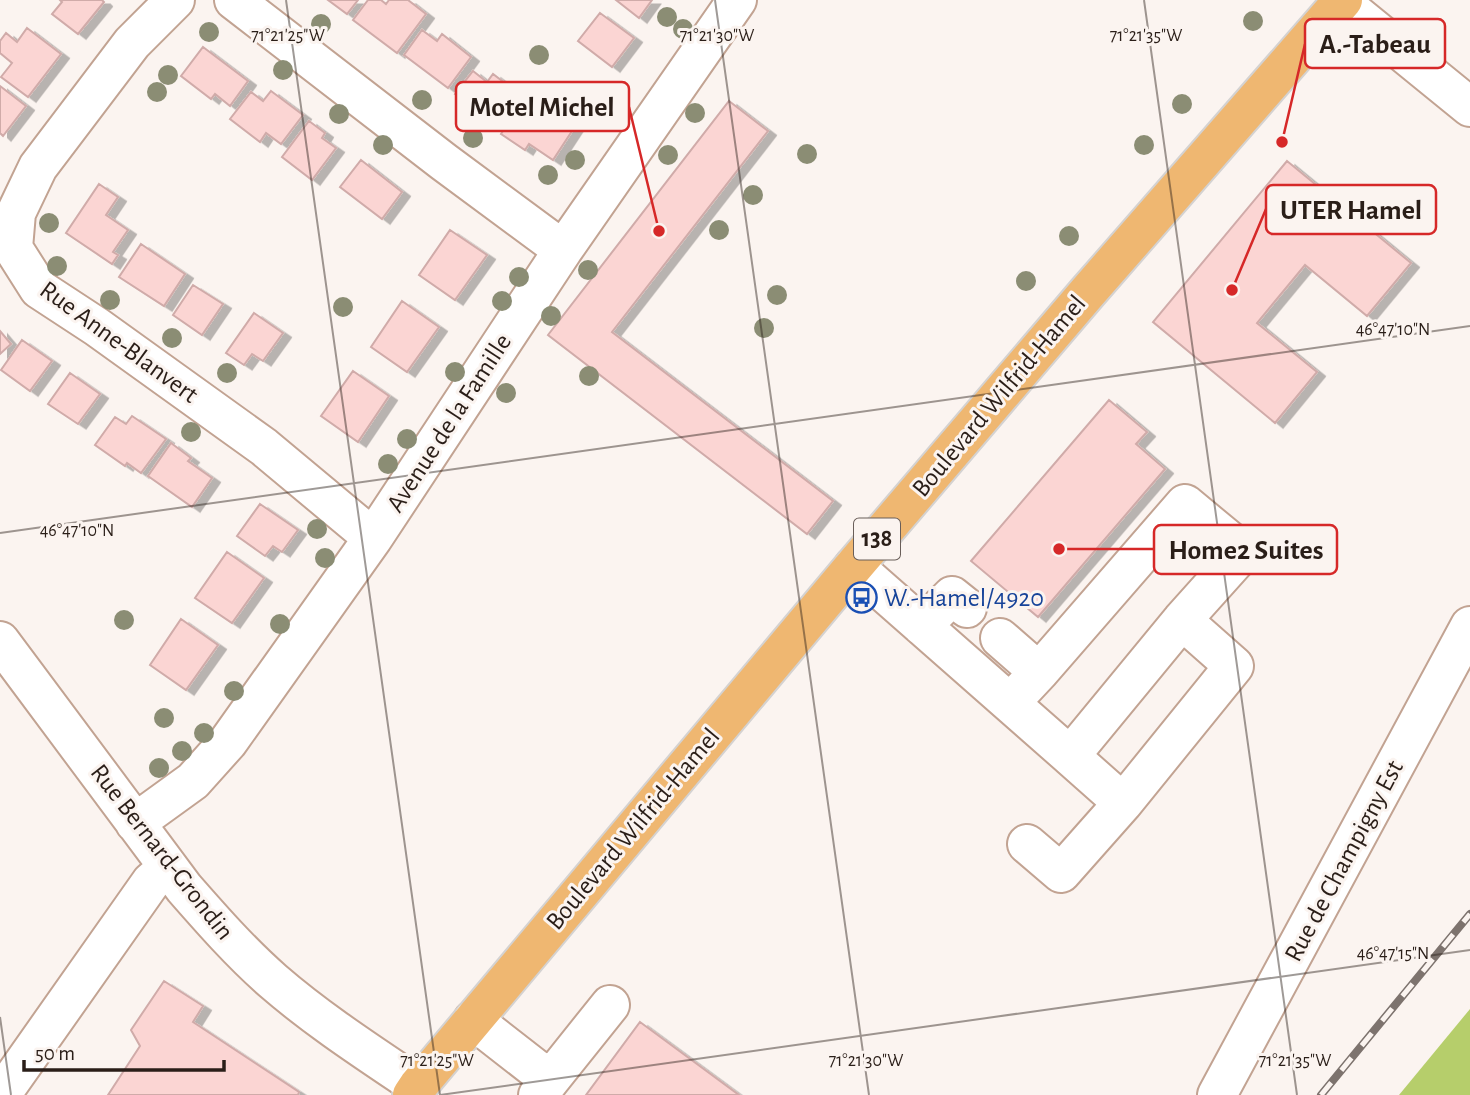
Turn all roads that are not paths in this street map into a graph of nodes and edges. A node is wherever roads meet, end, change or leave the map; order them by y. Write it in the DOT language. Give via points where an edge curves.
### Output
graph roads {
  1 [pos="175,0"];
  2 [pos="234,0"];
  3 [pos="737,0"];
  4 [pos="1342,1"];
  5 [pos="1470,107"];
  6 [pos="563,250"];
  7 [pos="373,538"];
  8 [pos="854,566"];
  9 [pos="967,608"];
  10 [pos="1182,620"];
  11 [pos="922,626"];
  12 [pos="1470,626"];
  13 [pos="1000,638"];
  14 [pos="0,641"];
  15 [pos="1039,672"];
  16 [pos="1010,704"];
  17 [pos="1070,756"];
  18 [pos="1123,803"];
  19 [pos="135,823"];
  20 [pos="1027,844"];
  21 [pos="168,867"];
  22 [pos="610,1006"];
  23 [pos="473,1020"];
  24 [pos="544,1088"];
  25 [pos="12,1091"];
  26 [pos="412,1092"];
  27 [pos="1217,1095"];
  1 -- 7 [label="street, Rue Anne-Blanvert" via="132,43 38,167 16,213 13,248 39,289 264,447"];
  2 -- 6 [label="street"];
  3 -- 6 [label="street, Avenue de la Famille"];
  4 -- 5 [label="street"];
  4 -- 8 [label="main road, Boulevard Wilfrid-Hamel / 138"];
  6 -- 7 [label="street, Avenue de la Famille"];
  7 -- 19 [label="street, Avenue de la Famille" via="228,742 193,781"];
  8 -- 11 [label="street"];
  8 -- 23 [label="main road, Boulevard Wilfrid-Hamel / 138"];
  9 -- 11 [label="street" via="952,596"];
  10 -- 15 [label="street" via="1243,552 1185,505"];
  10 -- 17 [label="street"];
  10 -- 18 [label="street" via="1234,666"];
  11 -- 16 [label="street"];
  12 -- 27 [label="street, Rue de Champigny Est"];
  13 -- 15 [label="street"];
  14 -- 19 [label="street, Rue Bernard-Grondin"];
  15 -- 16 [label="street"];
  16 -- 17 [label="street"];
  17 -- 18 [label="street"];
  18 -- 20 [label="street" via="1061,873"];
  19 -- 21 [label="street, Rue Bernard-Grondin"];
  21 -- 25 [label="street" via="151,882"];
  21 -- 26 [label="street, Rue Bernard-Grondin" via="274,982"];
  22 -- 24 [label="street"];
  23 -- 24 [label="street"];
  23 -- 26 [label="main road, Boulevard Wilfrid-Hamel / 138"];
}
